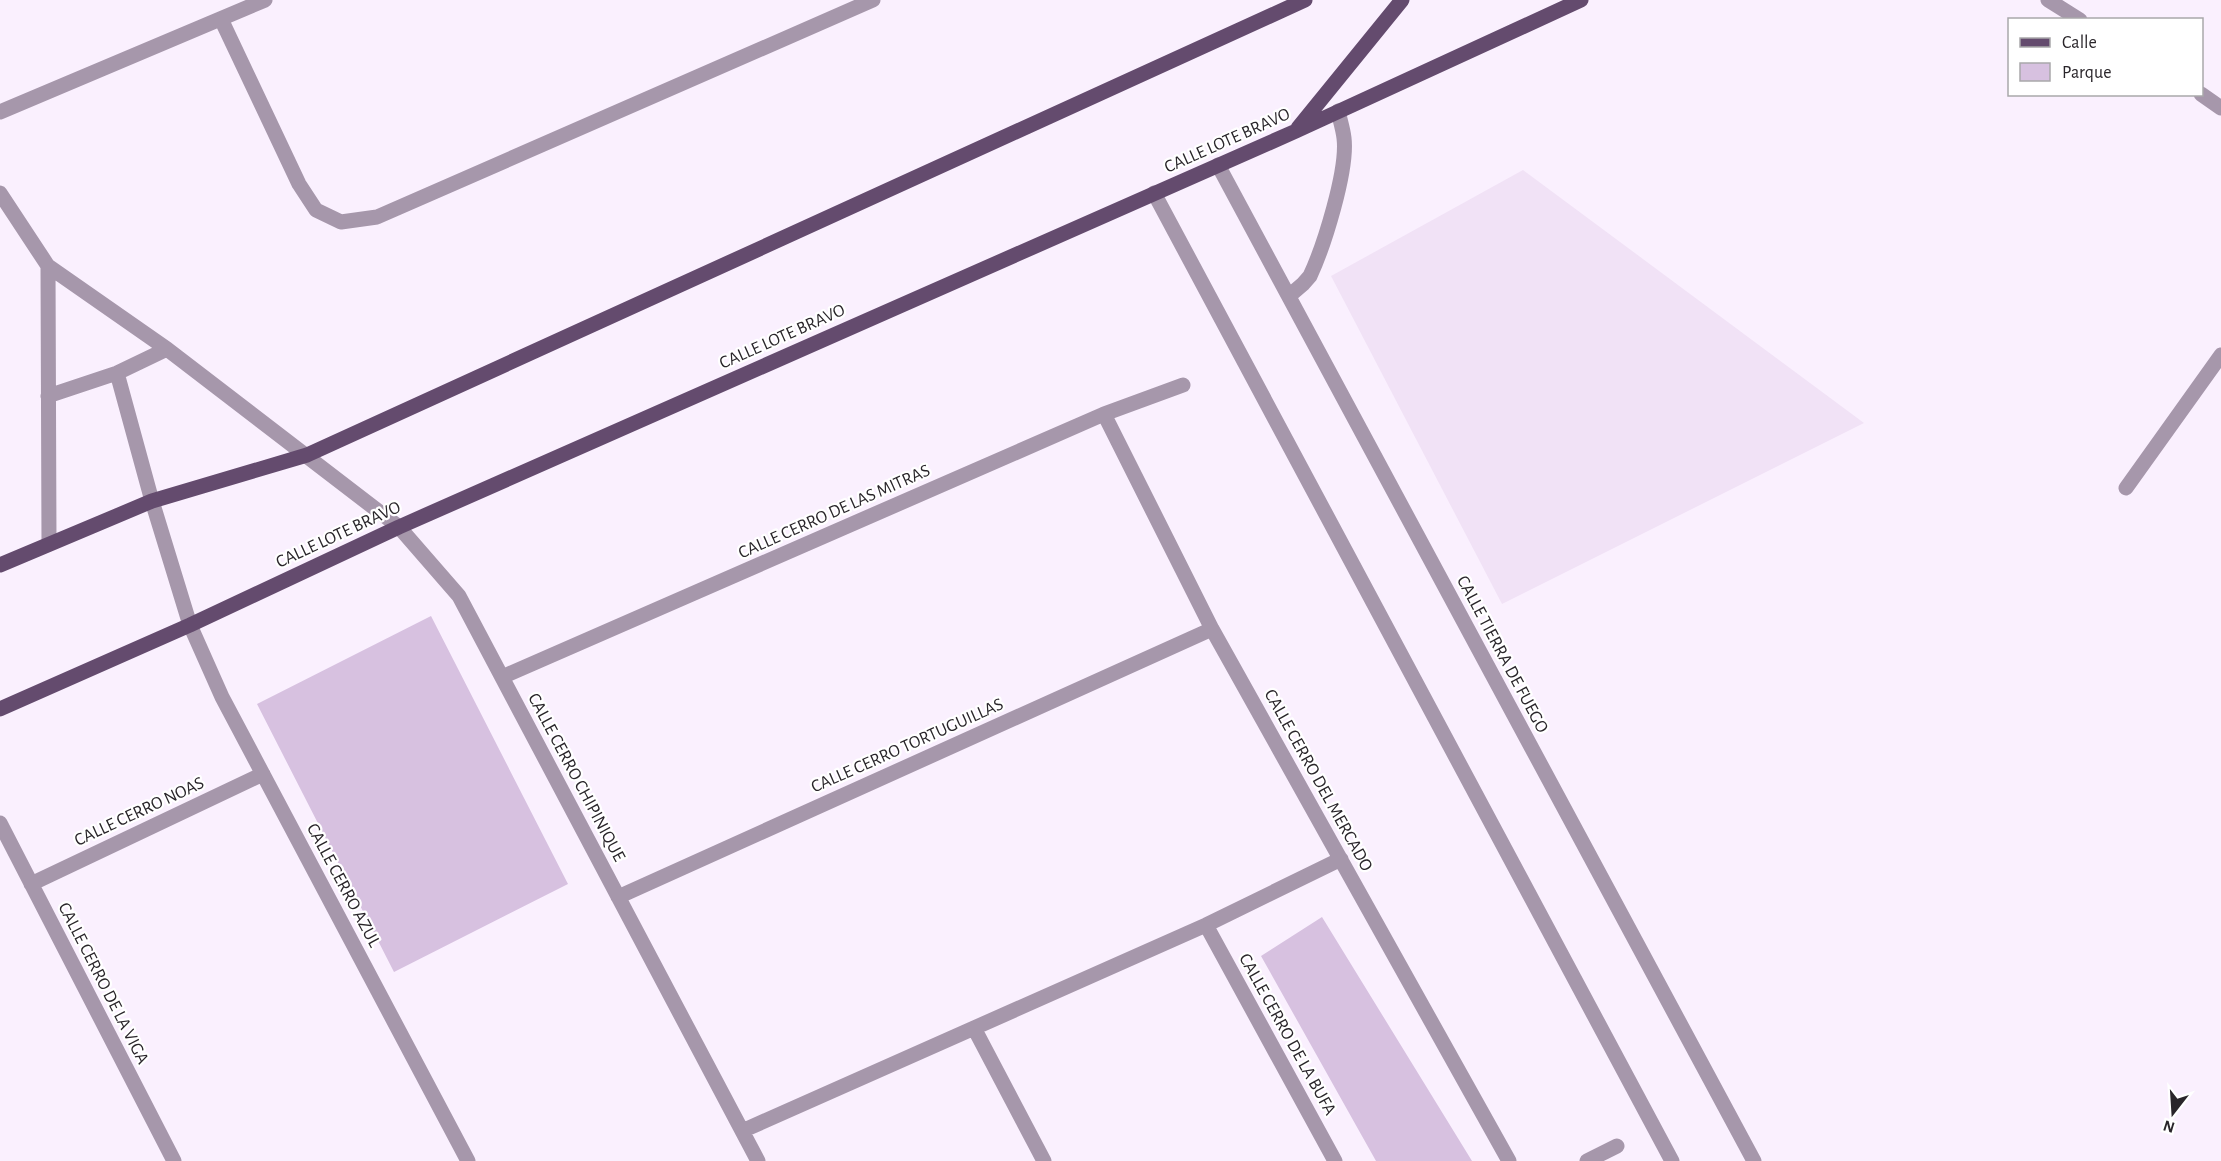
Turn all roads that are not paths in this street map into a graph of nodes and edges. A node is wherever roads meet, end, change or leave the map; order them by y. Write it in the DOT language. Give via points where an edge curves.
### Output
graph roads {
  1 [pos="265,0"];
  2 [pos="873,0"];
  3 [pos="1305,0"];
  4 [pos="1402,0"];
  5 [pos="1581,0"];
  6 [pos="2048,0"];
  7 [pos="2077,18"];
  8 [pos="221,19"];
  9 [pos="2203,95"];
  10 [pos="2221,108"];
  11 [pos="1338,111"];
  12 [pos="0,112"];
  13 [pos="1296,130"];
  14 [pos="1218,165"];
  15 [pos="0,193"];
  16 [pos="1154,193"];
  17 [pos="48,266"];
  18 [pos="1289,296"];
  19 [pos="167,350"];
  20 [pos="2221,355"];
  21 [pos="117,373"];
  22 [pos="1183,385"];
  23 [pos="48,396"];
  24 [pos="1104,414"];
  25 [pos="306,455"];
  26 [pos="2126,488"];
  27 [pos="152,501"];
  28 [pos="399,527"];
  29 [pos="49,544"];
  30 [pos="0,565"];
  31 [pos="190,625"];
  32 [pos="1212,629"];
  33 [pos="502,677"];
  34 [pos="0,709"];
  35 [pos="263,774"];
  36 [pos="0,824"];
  37 [pos="1341,859"];
  38 [pos="31,884"];
  39 [pos="618,897"];
  40 [pos="1206,925"];
  41 [pos="974,1028"];
  42 [pos="742,1131"];
  43 [pos="1617,1146"];
  44 [pos="174,1161"];
  45 [pos="468,1161"];
  46 [pos="758,1161"];
  47 [pos="1044,1161"];
  48 [pos="1335,1161"];
  49 [pos="1509,1161"];
  50 [pos="1587,1161"];
  51 [pos="1672,1161"];
  52 [pos="1754,1161"];
  1 -- 8 [label="street"];
  2 -- 8 [label="street" via="377,217 341,222 316,210 299,184"];
  3 -- 25 [label="main road"];
  4 -- 13 [label="main road"];
  5 -- 11 [label="main road, CALLE LOTE BRAVO"];
  6 -- 7 [label="street"];
  8 -- 12 [label="street"];
  9 -- 10 [label="street"];
  11 -- 13 [label="main road, CALLE LOTE BRAVO"];
  11 -- 18 [label="street" via="1344,149 1336,196 1310,276"];
  13 -- 14 [label="main road, CALLE LOTE BRAVO"];
  14 -- 16 [label="main road, CALLE LOTE BRAVO"];
  14 -- 18 [label="street, CALLE TIERRA DE FUEGO"];
  15 -- 17 [label="street"];
  16 -- 28 [label="main road, CALLE LOTE BRAVO"];
  16 -- 51 [label="street"];
  17 -- 19 [label="street, CALLE CERRO CHIPINIQUE"];
  17 -- 23 [label="street"];
  18 -- 52 [label="street, CALLE TIERRA DE FUEGO"];
  19 -- 21 [label="street"];
  19 -- 25 [label="street, CALLE CERRO CHIPINIQUE"];
  20 -- 26 [label="street"];
  21 -- 23 [label="street"];
  21 -- 27 [label="street, CALLE CERRO AZUL"];
  22 -- 24 [label="street, CALLE CERRO DE LAS MITRAS"];
  23 -- 29 [label="street"];
  24 -- 32 [label="street, CALLE CERRO DEL MERCADO"];
  24 -- 33 [label="street, CALLE CERRO DE LAS MITRAS"];
  25 -- 27 [label="main road"];
  25 -- 28 [label="street, CALLE CERRO CHIPINIQUE"];
  27 -- 29 [label="main road"];
  27 -- 31 [label="street, CALLE CERRO AZUL"];
  28 -- 31 [label="main road, CALLE LOTE BRAVO"];
  28 -- 33 [label="street, CALLE CERRO CHIPINIQUE" via="459,596"];
  29 -- 30 [label="main road"];
  31 -- 34 [label="main road, CALLE LOTE BRAVO"];
  31 -- 35 [label="street, CALLE CERRO AZUL"];
  32 -- 37 [label="street, CALLE CERRO DEL MERCADO"];
  32 -- 39 [label="street, CALLE CERRO TORTUGUILLAS"];
  33 -- 39 [label="street, CALLE CERRO CHIPINIQUE"];
  35 -- 38 [label="street, CALLE CERRO NOAS"];
  35 -- 45 [label="street, CALLE CERRO AZUL"];
  36 -- 38 [label="street, CALLE CERRO DE LA VIGA"];
  37 -- 40 [label="street"];
  37 -- 49 [label="street, CALLE CERRO DEL MERCADO"];
  38 -- 44 [label="street, CALLE CERRO DE LA VIGA"];
  39 -- 42 [label="street, CALLE CERRO CHIPINIQUE"];
  40 -- 41 [label="street"];
  40 -- 48 [label="street, CALLE CERRO DE LA BUFA"];
  41 -- 42 [label="street"];
  41 -- 47 [label="street"];
  42 -- 46 [label="street, CALLE CERRO CHIPINIQUE"];
  43 -- 50 [label="street"];
}
